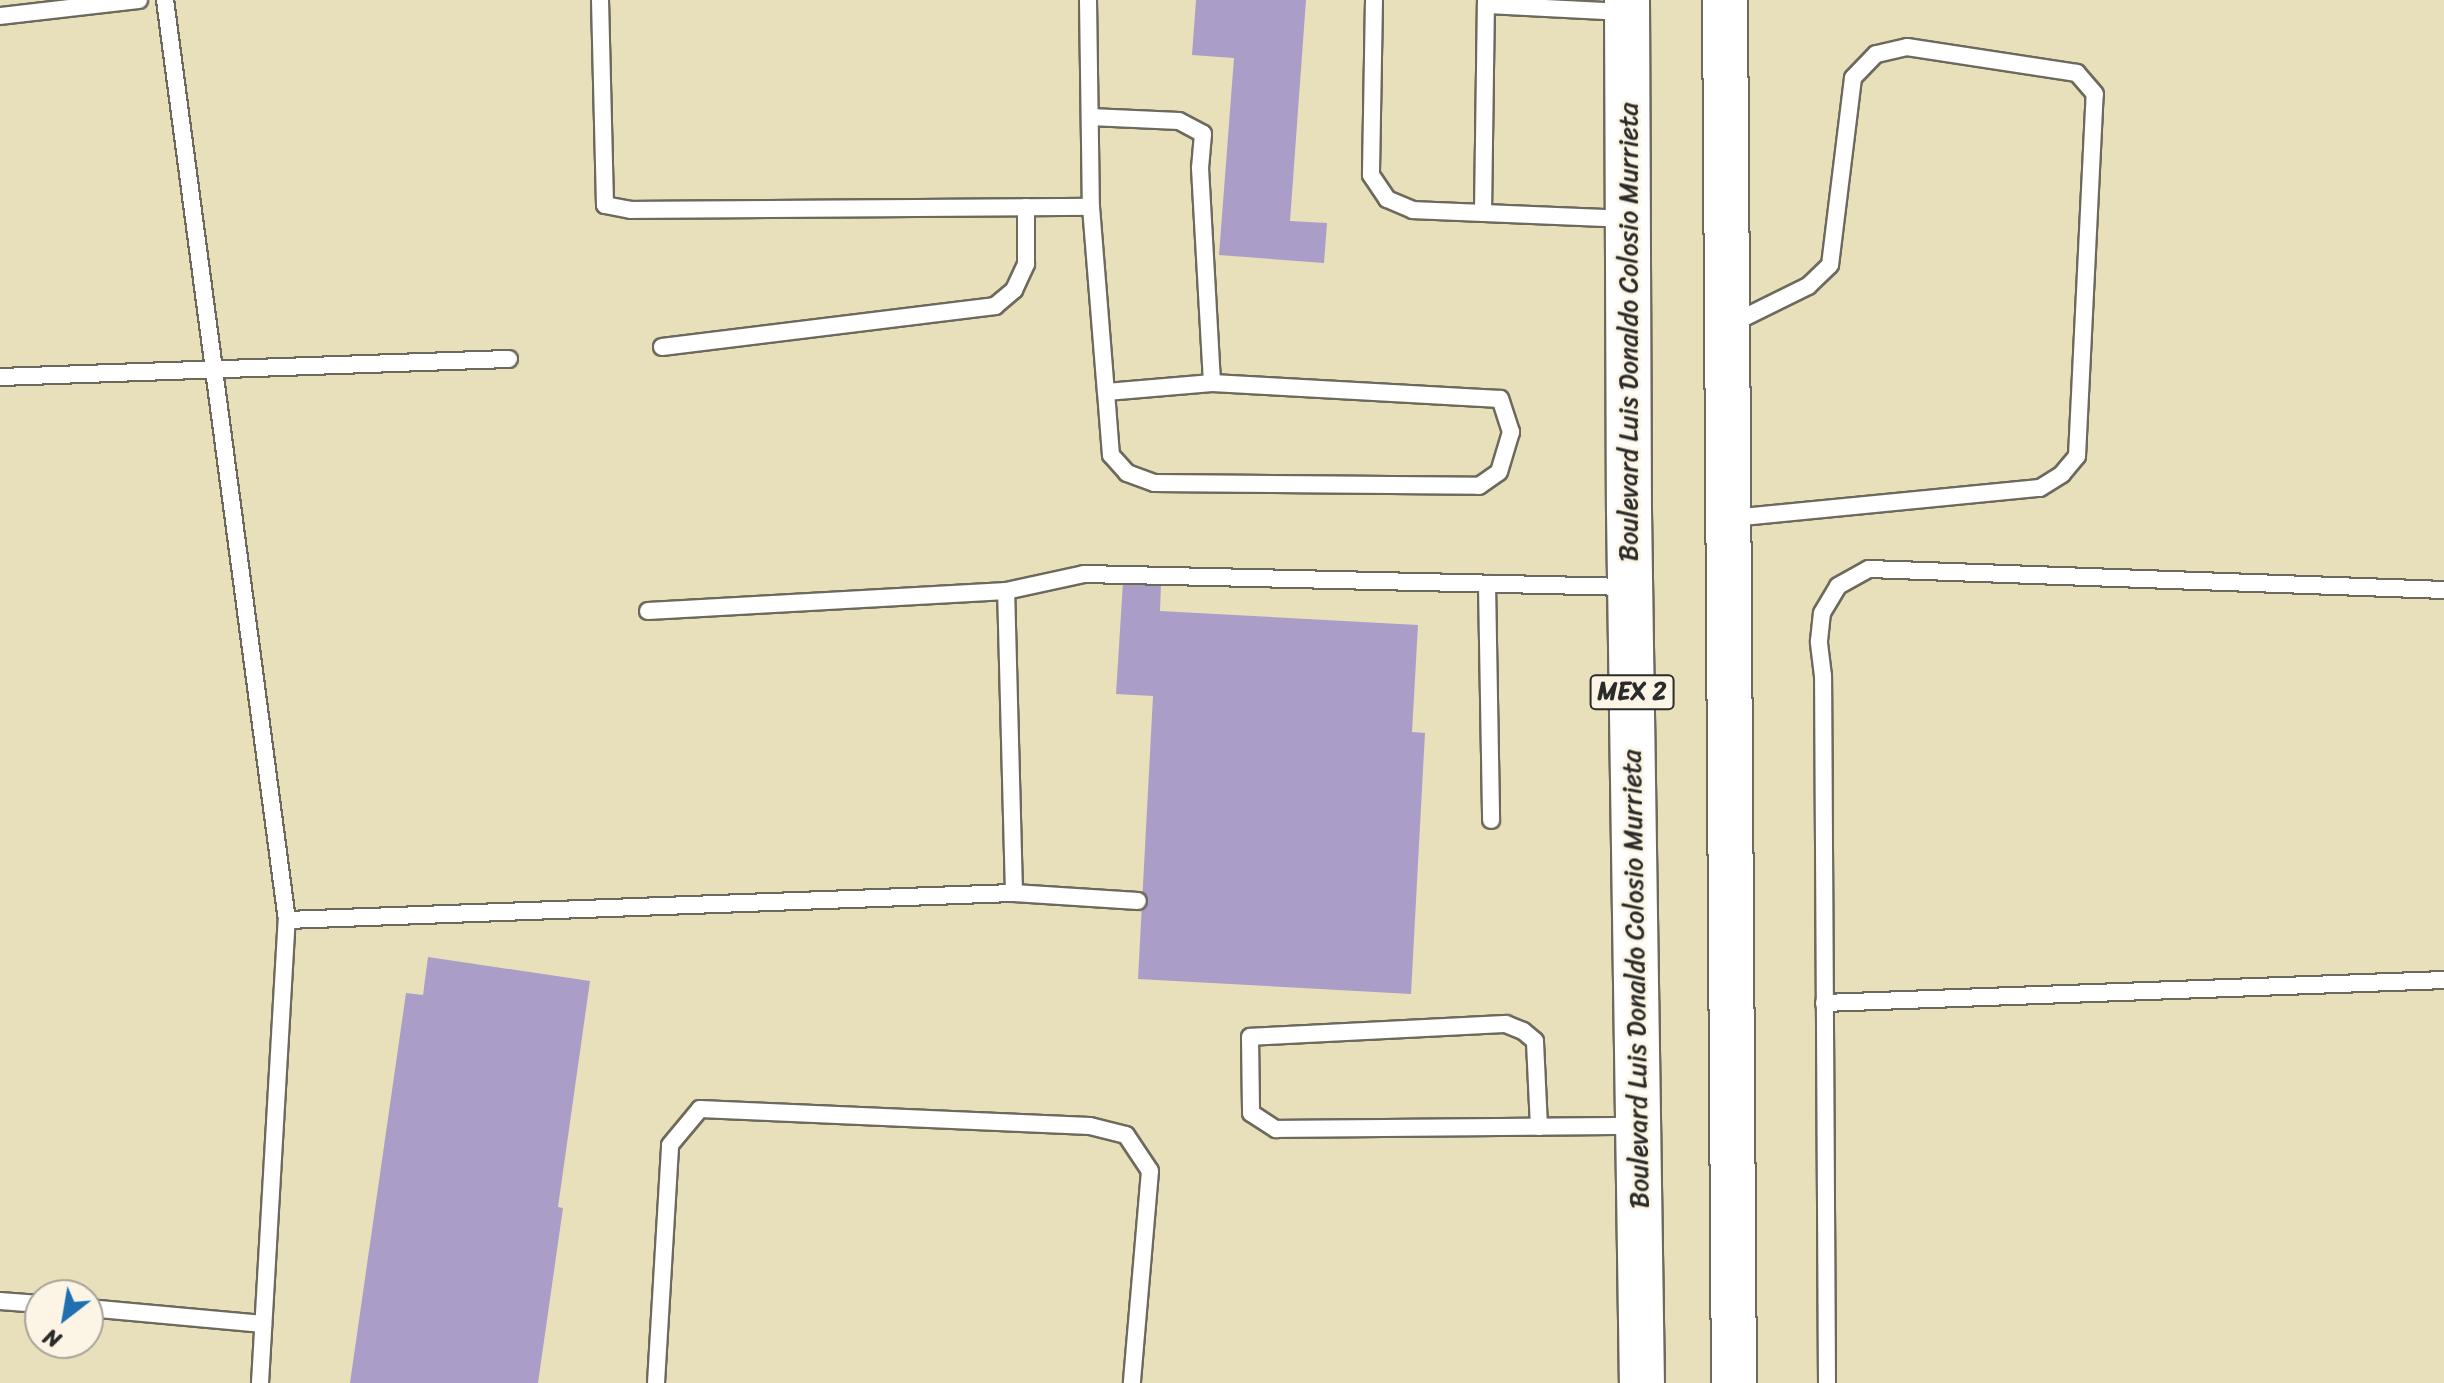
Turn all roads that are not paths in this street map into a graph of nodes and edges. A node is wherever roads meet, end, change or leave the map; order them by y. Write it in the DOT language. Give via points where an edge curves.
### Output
graph roads {
  1 [pos="139,0"];
  2 [pos="165,0"];
  3 [pos="600,0"];
  4 [pos="1088,0"];
  5 [pos="1374,0"];
  6 [pos="1725,0"];
  7 [pos="1486,3"];
  8 [pos="1627,6"];
  9 [pos="0,16"];
  10 [pos="1090,117"];
  11 [pos="1026,207"];
  12 [pos="1091,207"];
  13 [pos="1483,213"];
  14 [pos="1628,219"];
  15 [pos="1728,325"];
  16 [pos="662,347"];
  17 [pos="509,359"];
  18 [pos="214,369"];
  19 [pos="0,377"];
  20 [pos="1212,383"];
  21 [pos="1106,392"];
  22 [pos="1730,518"];
  23 [pos="1487,584"];
  24 [pos="1630,587"];
  25 [pos="2444,590"];
  26 [pos="1006,591"];
  27 [pos="648,611"];
  28 [pos="1491,820"];
  29 [pos="1014,893"];
  30 [pos="1138,901"];
  31 [pos="287,920"];
  32 [pos="2444,980"];
  33 [pos="1824,1003"];
  34 [pos="1638,1126"];
  35 [pos="1539,1127"];
  36 [pos="0,1301"];
  37 [pos="24,1303"];
  38 [pos="104,1309"];
  39 [pos="263,1324"];
  40 [pos="260,1383"];
  41 [pos="656,1383"];
  42 [pos="1132,1383"];
  43 [pos="1642,1383"];
  44 [pos="1734,1383"];
  45 [pos="1827,1383"];
  1 -- 9 [label="lane"];
  2 -- 18 [label="lane"];
  3 -- 11 [label="lane" via="605,205 631,210"];
  4 -- 10 [label="lane"];
  5 -- 13 [label="lane" via="1371,175 1387,199 1413,210"];
  6 -- 15 [label="highway"];
  7 -- 8 [label="lane"];
  7 -- 13 [label="lane"];
  8 -- 14 [label="highway, Boulevard Luis Donaldo Colosio Murrieta / MEX 2"];
  10 -- 12 [label="lane"];
  10 -- 20 [label="lane" via="1179,121 1203,134 1200,168"];
  11 -- 12 [label="lane"];
  11 -- 16 [label="lane" via="1026,264 1014,290 995,306"];
  12 -- 21 [label="lane"];
  13 -- 14 [label="lane"];
  14 -- 24 [label="highway, Boulevard Luis Donaldo Colosio Murrieta / MEX 2"];
  15 -- 22 [label="highway"];
  15 -- 22 [label="lane" via="1808,286 1830,265 1853,78 1876,54 1907,47 2077,73 2095,94 2077,456 2062,474 2040,488"];
  17 -- 18 [label="lane"];
  18 -- 19 [label="lane"];
  18 -- 31 [label="lane"];
  20 -- 21 [label="lane"];
  20 -- 21 [label="lane" via="1500,399 1511,432 1499,472 1479,486 1154,483 1127,473 1111,455"];
  22 -- 44 [label="highway"];
  23 -- 24 [label="lane"];
  23 -- 26 [label="lane" via="1084,574"];
  23 -- 28 [label="lane"];
  24 -- 34 [label="highway, Boulevard Luis Donaldo Colosio Murrieta / MEX 2"];
  25 -- 33 [label="lane" via="1869,569 1838,586 1822,613 1819,641"];
  26 -- 27 [label="lane"];
  26 -- 29 [label="lane"];
  29 -- 30 [label="lane"];
  29 -- 31 [label="lane"];
  31 -- 39 [label="lane"];
  32 -- 33 [label="lane"];
  33 -- 45 [label="lane"];
  34 -- 35 [label="lane"];
  34 -- 43 [label="highway, Boulevard Luis Donaldo Colosio Murrieta / MEX 2"];
  35 -- 35 [label="lane" via="1535,1041 1506,1024 1250,1037 1251,1113 1276,1129"];
  36 -- 37 [label="lane"];
  38 -- 39 [label="lane"];
  39 -- 40 [label="lane"];
  41 -- 42 [label="lane" via="670,1145 700,1109 1090,1126 1126,1135 1150,1171"];
}
